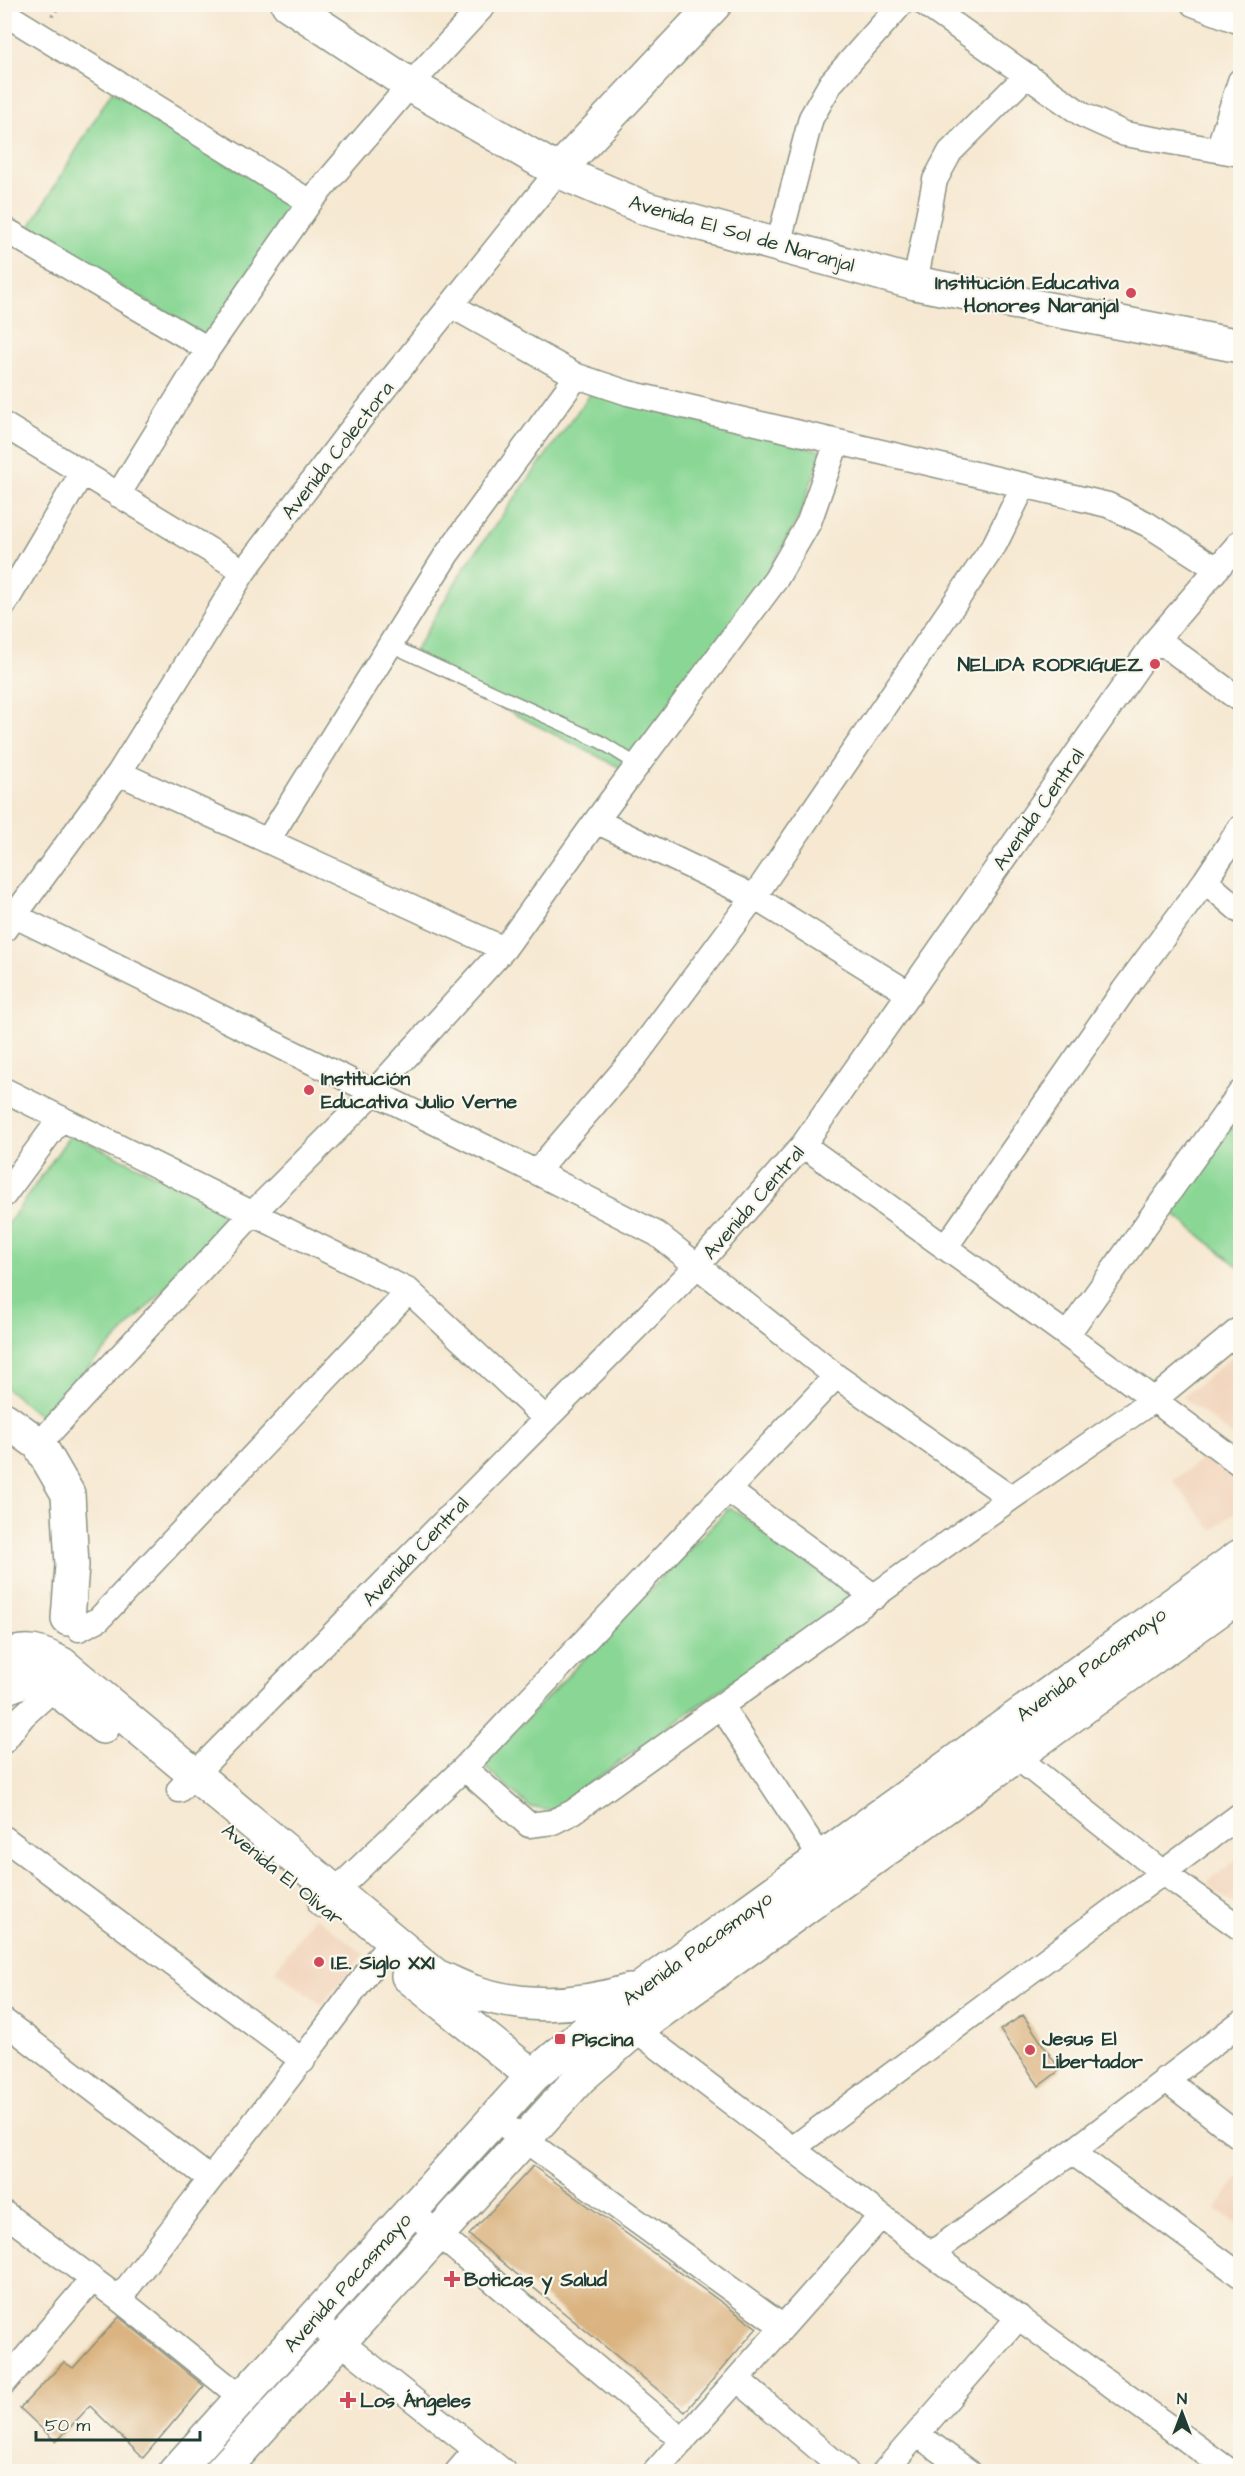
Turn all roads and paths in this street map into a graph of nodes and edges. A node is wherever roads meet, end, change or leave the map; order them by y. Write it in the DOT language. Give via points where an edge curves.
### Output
graph roads {
  1 [pos="288,4"];
  2 [pos="485,4"];
  3 [pos="715,4"];
  4 [pos="901,4"];
  5 [pos="925,4"];
  6 [pos="1193,4"];
  7 [pos="4,13"];
  8 [pos="1240,22"];
  9 [pos="1027,75"];
  10 [pos="1240,81"];
  11 [pos="410,85"];
  12 [pos="1229,152"];
  13 [pos="558,171"];
  14 [pos="310,202"];
  15 [pos="4,229"];
  16 [pos="778,245"];
  17 [pos="915,283"];
  18 [pos="452,306"];
  19 [pos="1240,346"];
  20 [pos="208,349"];
  21 [pos="577,376"];
  22 [pos="4,425"];
  23 [pos="837,442"];
  24 [pos="82,473"];
  25 [pos="1024,485"];
  26 [pos="118,495"];
  27 [pos="1240,542"];
  28 [pos="1217,569"];
  29 [pos="244,571"];
  30 [pos="4,605"];
  31 [pos="1157,639"];
  32 [pos="390,645"];
  33 [pos="1240,700"];
  34 [pos="638,765"];
  35 [pos="119,773"];
  36 [pos="596,821"];
  37 [pos="1240,828"];
  38 [pos="268,840"];
  39 [pos="1205,881"];
  40 [pos="754,897"];
  41 [pos="1240,911"];
  42 [pos="10,923"];
  43 [pos="504,949"];
  44 [pos="910,994"];
  45 [pos="4,1090"];
  46 [pos="374,1092"];
  47 [pos="1240,1094"];
  48 [pos="61,1118"];
  49 [pos="803,1145"];
  50 [pos="536,1172"];
  51 [pos="4,1195"];
  52 [pos="254,1212"];
  53 [pos="945,1248"];
  54 [pos="698,1266"];
  55 [pos="409,1291"];
  56 [pos="1240,1329"];
  57 [pos="1067,1335"];
  58 [pos="836,1376"];
  59 [pos="1155,1399"];
  60 [pos="545,1418"];
  61 [pos="4,1419"];
  62 [pos="39,1444"];
  63 [pos="1240,1464"];
  64 [pos="728,1490"];
  65 [pos="1011,1498"];
  66 [pos="1240,1556"];
  67 [pos="1240,1595"];
  68 [pos="875,1597"];
  69 [pos="51,1656"];
  70 [pos="4,1658"];
  71 [pos="721,1707"];
  72 [pos="990,1736"];
  73 [pos="4,1741"];
  74 [pos="1016,1756"];
  75 [pos="464,1768"];
  76 [pos="186,1782"];
  77 [pos="1240,1815"];
  78 [pos="4,1838"];
  79 [pos="821,1858"];
  80 [pos="1162,1872"];
  81 [pos="328,1898"];
  82 [pos="1240,1928"];
  83 [pos="381,1954"];
  84 [pos="644,1986"];
  85 [pos="623,2020"];
  86 [pos="4,2021"];
  87 [pos="1240,2023"];
  88 [pos="303,2061"];
  89 [pos="533,2076"];
  90 [pos="1165,2079"];
  91 [pos="496,2119"];
  92 [pos="1240,2137"];
  93 [pos="524,2140"];
  94 [pos="792,2149"];
  95 [pos="1072,2152"];
  96 [pos="209,2178"];
  97 [pos="412,2212"];
  98 [pos="4,2213"];
  99 [pos="881,2216"];
  100 [pos="438,2234"];
  101 [pos="931,2254"];
  102 [pos="1240,2275"];
  103 [pos="92,2280"];
  104 [pos="119,2299"];
  105 [pos="1019,2317"];
  106 [pos="313,2320"];
  107 [pos="783,2327"];
  108 [pos="340,2342"];
  109 [pos="737,2379"];
  110 [pos="4,2383"];
  111 [pos="242,2398"];
  112 [pos="917,2434"];
  113 [pos="682,2441"];
  114 [pos="476,2450"];
  115 [pos="175,2472"];
  116 [pos="221,2472"];
  117 [pos="457,2472"];
  118 [pos="504,2472"];
  119 [pos="655,2472"];
  120 [pos="846,2472"];
  121 [pos="884,2472"];
  122 [pos="969,2472"];
  123 [pos="1231,2472"];
  1 -- 11 [label="main road, Avenida El Sol de Naranjal"];
  2 -- 11 [label="street"];
  3 -- 13 [label="main road, Avenida Colectora"];
  4 -- 16 [label="street" via="831,83 812,118"];
  5 -- 9 [label="street"];
  6 -- 8 [label="street"];
  7 -- 14 [label="street"];
  9 -- 12 [label="street" via="1083,114 1125,134"];
  9 -- 17 [label="street" via="950,152 935,180"];
  10 -- 12 [label="street"];
  11 -- 13 [label="main road, Avenida El Sol de Naranjal"];
  11 -- 14 [label="street"];
  13 -- 16 [label="main road, Avenida El Sol de Naranjal" via="646,209"];
  13 -- 18 [label="street, Avenida Colectora"];
  14 -- 20 [label="street"];
  15 -- 20 [label="street"];
  16 -- 17 [label="main road, Avenida El Sol de Naranjal"];
  17 -- 19 [label="main road, Avenida El Sol de Naranjal"];
  18 -- 21 [label="street"];
  18 -- 29 [label="street, Avenida Colectora"];
  20 -- 26 [label="street"];
  21 -- 23 [label="street" via="628,393"];
  21 -- 32 [label="street" via="447,554"];
  22 -- 24 [label="street"];
  23 -- 25 [label="street"];
  23 -- 34 [label="street" via="809,522 776,579"];
  24 -- 26 [label="street"];
  24 -- 30 [label="street"];
  25 -- 28 [label="street" via="1108,505 1147,524"];
  25 -- 40 [label="street" via="994,544"];
  26 -- 29 [label="street"];
  27 -- 28 [label="street, Avenida Central"];
  28 -- 31 [label="street, Avenida Central"];
  29 -- 35 [label="street, Avenida Colectora"];
  31 -- 33 [label="street"];
  31 -- 44 [label="street, Avenida Central"];
  32 -- 34 [label="lane" via="601,742"];
  32 -- 38 [label="street"];
  34 -- 36 [label="street"];
  35 -- 38 [label="street"];
  35 -- 42 [label="street, Avenida Colectora"];
  36 -- 40 [label="street"];
  36 -- 43 [label="street"];
  37 -- 39 [label="street"];
  38 -- 43 [label="street"];
  39 -- 41 [label="street"];
  39 -- 53 [label="street" via="1124,990"];
  40 -- 44 [label="street"];
  40 -- 50 [label="street" via="636,1057"];
  42 -- 46 [label="street"];
  43 -- 46 [label="street"];
  44 -- 49 [label="street, Avenida Central"];
  45 -- 48 [label="street"];
  46 -- 50 [label="street"];
  46 -- 52 [label="street"];
  47 -- 57 [label="street"];
  48 -- 51 [label="street"];
  48 -- 52 [label="street"];
  49 -- 53 [label="street"];
  49 -- 54 [label="street, Avenida Central"];
  50 -- 54 [label="street" via="657,1234"];
  52 -- 55 [label="street"];
  52 -- 62 [label="street"];
  53 -- 57 [label="street"];
  54 -- 58 [label="street"];
  54 -- 60 [label="street, Avenida Central"];
  55 -- 60 [label="street"];
  55 -- 69 [label="street" via="99,1619"];
  56 -- 59 [label="street"];
  57 -- 59 [label="street"];
  58 -- 64 [label="street"];
  58 -- 65 [label="street"];
  59 -- 63 [label="street"];
  59 -- 65 [label="street"];
  60 -- 76 [label="street, Avenida Central"];
  61 -- 62 [label="main road"];
  62 -- 69 [label="main road" via="68,1494 72,1565"];
  64 -- 68 [label="street"];
  64 -- 75 [label="street"];
  65 -- 68 [label="street"];
  66 -- 72 [label="main road, Avenida Pacasmayo"];
  67 -- 74 [label="main road, Avenida Pacasmayo"];
  68 -- 71 [label="street"];
  69 -- 70 [label="main road" via="14,1653"];
  69 -- 73 [label="street" via="24,1716"];
  69 -- 76 [label="main road, Avenida El Olivar"];
  71 -- 75 [label="street" via="573,1812 553,1822 529,1825"];
  71 -- 79 [label="street"];
  72 -- 74 [label="street"];
  72 -- 79 [label="main road, Avenida Pacasmayo"];
  74 -- 80 [label="street"];
  74 -- 85 [label="main road, Avenida Pacasmayo"];
  75 -- 81 [label="street"];
  76 -- 81 [label="main road, Avenida El Olivar"];
  77 -- 80 [label="street"];
  78 -- 88 [label="street"];
  79 -- 84 [label="main road, Avenida Pacasmayo"];
  80 -- 82 [label="street"];
  80 -- 94 [label="street"];
  81 -- 83 [label="main road, Avenida El Olivar"];
  81 -- 84 [label="main road" via="436,1976 474,1992 514,2002 553,2004 601,2000"];
  83 -- 88 [label="street"];
  83 -- 89 [label="main road, Avenida El Olivar"];
  84 -- 85 [label="main road, Avenida Pacasmayo"];
  85 -- 89 [label="main road, Avenida Pacasmayo"];
  85 -- 93 [label="main road" via="581,2077"];
  85 -- 94 [label="street"];
  86 -- 96 [label="street"];
  87 -- 90 [label="street"];
  88 -- 96 [label="street"];
  89 -- 91 [label="main road, Avenida Pacasmayo"];
  90 -- 92 [label="street"];
  90 -- 95 [label="street"];
  91 -- 93 [label="street"];
  91 -- 97 [label="main road, Avenida Pacasmayo"];
  93 -- 100 [label="main road"];
  93 -- 107 [label="street"];
  94 -- 99 [label="street"];
  95 -- 101 [label="street"];
  95 -- 102 [label="street"];
  96 -- 104 [label="street"];
  97 -- 100 [label="street"];
  97 -- 106 [label="main road, Avenida Pacasmayo"];
  98 -- 103 [label="street"];
  99 -- 101 [label="street"];
  99 -- 107 [label="street"];
  100 -- 108 [label="main road"];
  100 -- 113 [label="street"];
  101 -- 105 [label="street"];
  103 -- 104 [label="street"];
  103 -- 110 [label="street"];
  104 -- 111 [label="street"];
  105 -- 112 [label="street"];
  105 -- 123 [label="street"];
  106 -- 108 [label="street"];
  106 -- 111 [label="main road, Avenida Pacasmayo"];
  107 -- 109 [label="street"];
  108 -- 114 [label="street"];
  108 -- 116 [label="main road"];
  109 -- 113 [label="street"];
  109 -- 120 [label="street"];
  111 -- 115 [label="main road, Avenida Pacasmayo"];
  112 -- 121 [label="street"];
  112 -- 122 [label="street"];
  113 -- 119 [label="street"];
  114 -- 117 [label="street"];
  114 -- 118 [label="street"];
}
